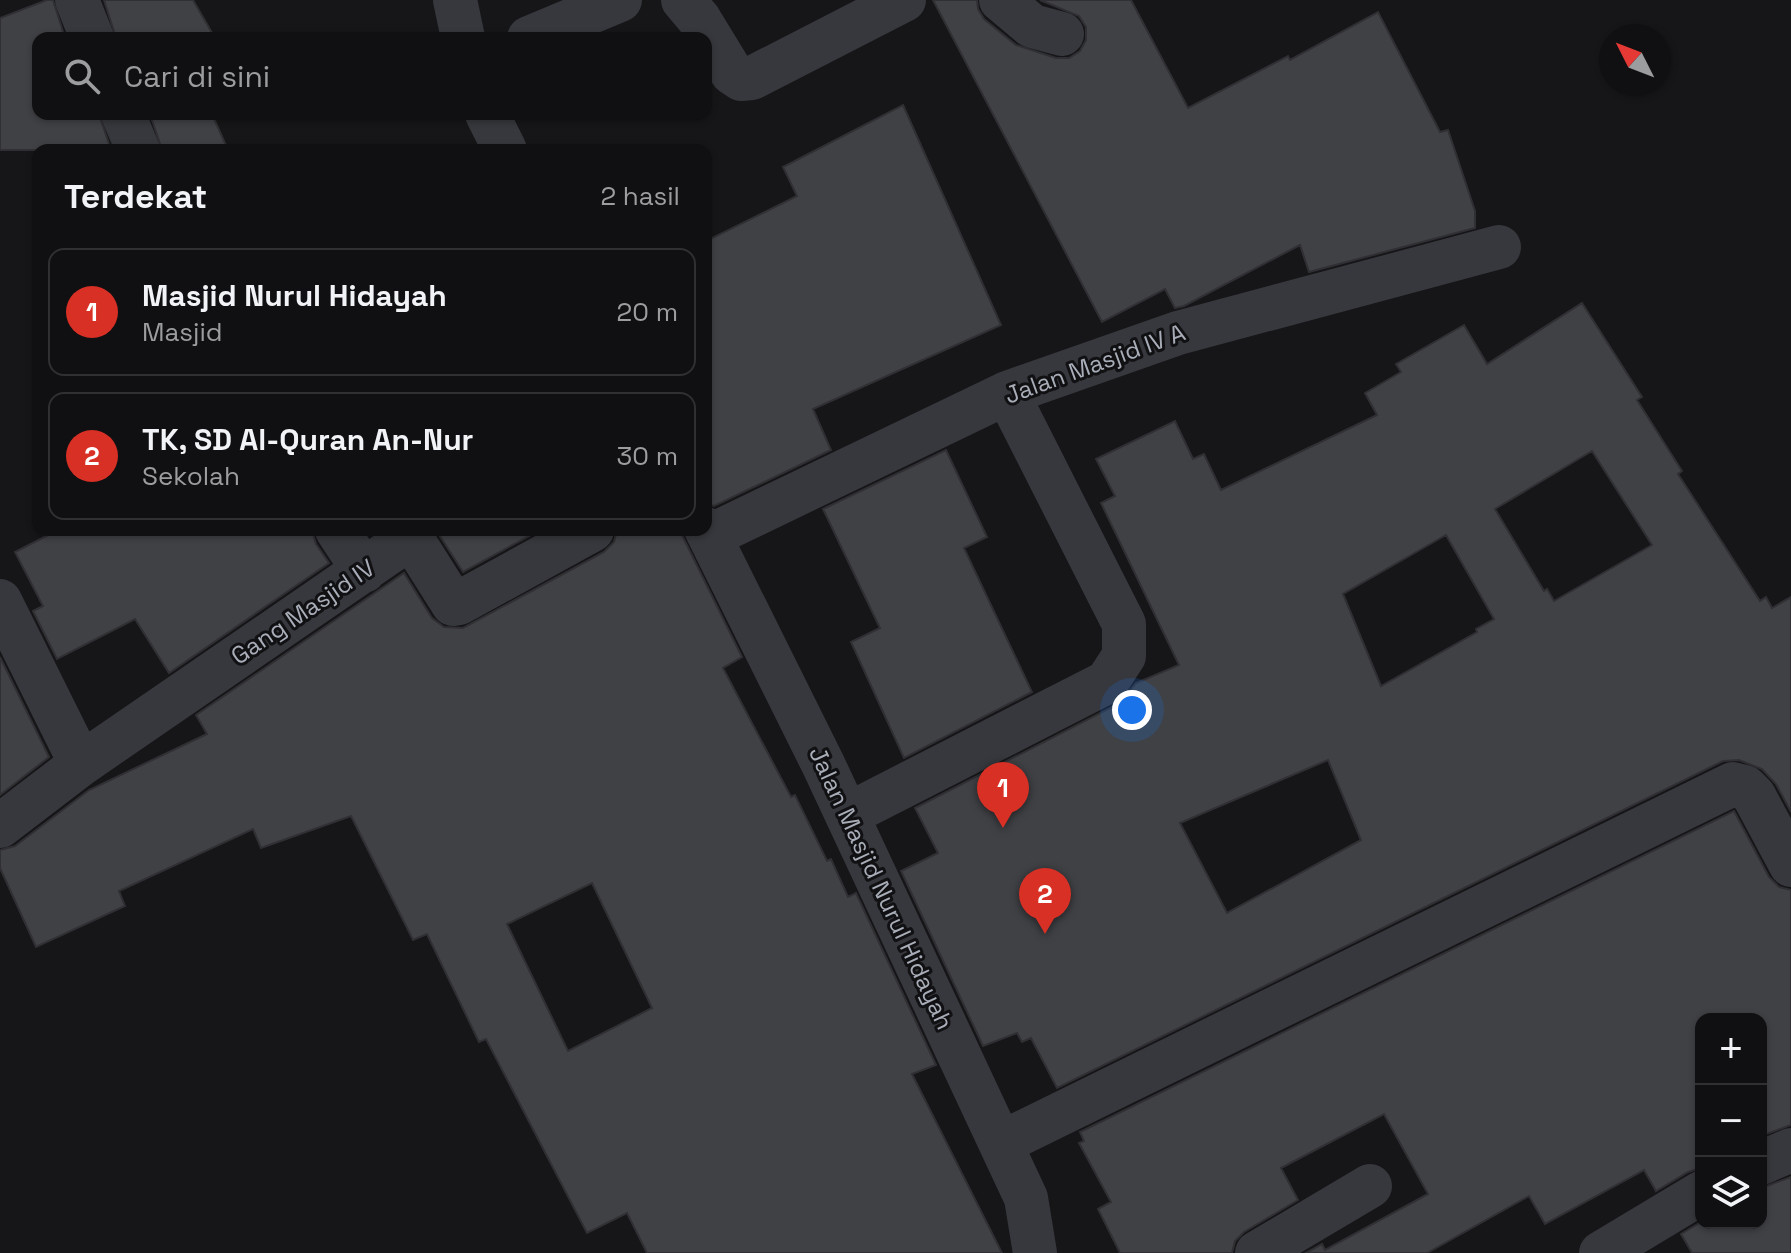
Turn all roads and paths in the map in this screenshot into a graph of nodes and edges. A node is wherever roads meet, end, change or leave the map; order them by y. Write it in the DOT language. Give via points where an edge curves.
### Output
graph roads {
  1 [pos="77,0"];
  2 [pos="455,0"];
  3 [pos="620,0"];
  4 [pos="683,0"];
  5 [pos="904,0"];
  6 [pos="1001,0"];
  7 [pos="90,32"];
  8 [pos="462,32"];
  9 [pos="543,32"];
  10 [pos="707,32"];
  11 [pos="1062,34"];
  12 [pos="712,40"];
  13 [pos="126,120"];
  14 [pos="490,120"];
  15 [pos="136,144"];
  16 [pos="502,144"];
  17 [pos="1499,247"];
  18 [pos="1007,393"];
  19 [pos="712,530"];
  20 [pos="341,536"];
  21 [pos="581,536"];
  22 [pos="710,536"];
  23 [pos="364,571"];
  24 [pos="0,601"];
  25 [pos="81,764"];
  26 [pos="847,815"];
  27 [pos="0,826"];
  28 [pos="1791,865"];
  29 [pos="1001,1143"];
  30 [pos="1791,1150"];
  31 [pos="1767,1160"];
  32 [pos="1370,1186"];
  33 [pos="1695,1197"];
  34 [pos="1035,1253"];
  35 [pos="1257,1253"];
  36 [pos="1601,1253"];
  1 -- 7 [label="street"];
  2 -- 8 [label="street"];
  3 -- 9 [label="street"];
  4 -- 10 [label="street"];
  5 -- 12 [label="street" via="752,78 732,73"];
  6 -- 11 [label="street" via="1032,26"];
  13 -- 15 [label="street"];
  14 -- 16 [label="street"];
  17 -- 18 [label="street, Jalan Masjid IV A" via="1178,333"];
  18 -- 19 [label="street, Jalan Masjid IV A"];
  18 -- 26 [label="street" via="1124,624 1124,656 1107,682"];
  20 -- 23 [label="street"];
  21 -- 23 [label="street, Gang Masjid IV" via="453,604 409,540"];
  22 -- 26 [label="street, Jalan Masjid Nurul Hidayah"];
  23 -- 25 [label="street, Gang Masjid IV"];
  24 -- 25 [label="street"];
  25 -- 27 [label="street, Gang Masjid IV"];
  26 -- 29 [label="street, Jalan Masjid Nurul Hidayah"];
  28 -- 29 [label="street" via="1754,796 1733,784"];
  29 -- 34 [label="street, Jalan Masjid Nurul Hidayah" via="1026,1198"];
  30 -- 31 [label="street"];
  32 -- 35 [label="street"];
  33 -- 36 [label="street"];
}
